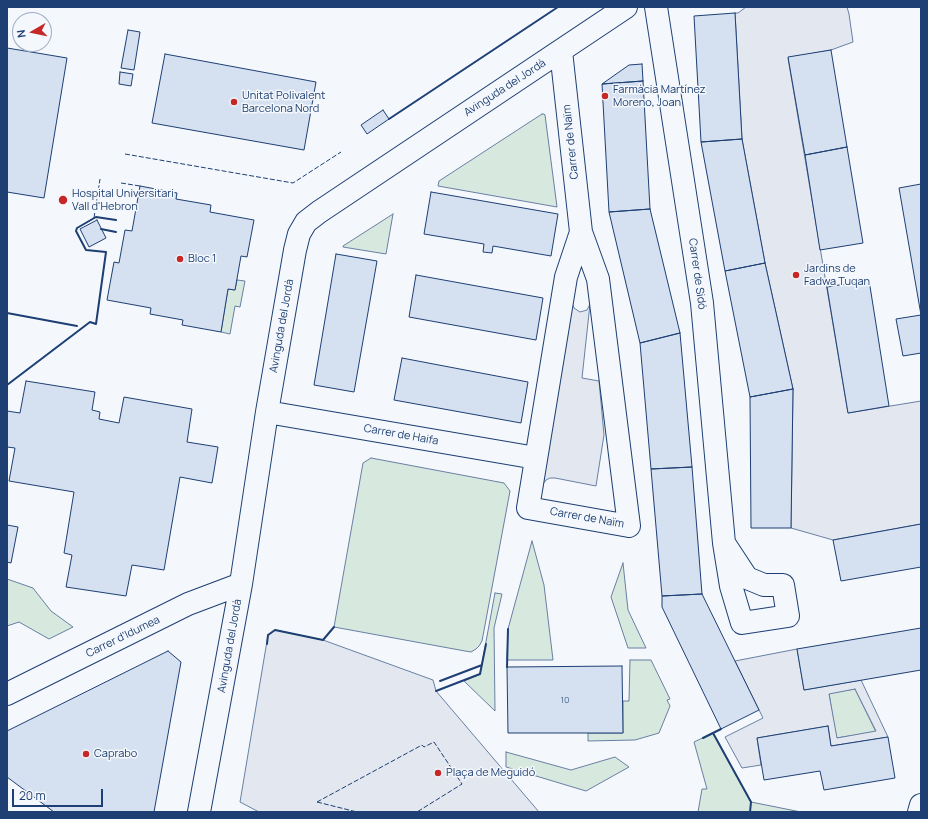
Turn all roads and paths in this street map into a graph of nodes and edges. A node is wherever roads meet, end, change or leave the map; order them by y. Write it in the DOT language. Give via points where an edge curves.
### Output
graph roads {
  1 [pos="626,7"];
  2 [pos="656,7"];
  3 [pos="561,51"];
  4 [pos="581,232"];
  5 [pos="267,412"];
  6 [pos="536,458"];
  7 [pos="724,543"];
  8 [pos="241,584"];
  9 [pos="7,694"];
  10 [pos="921,805"];
  11 [pos="199,812"];
  12 [pos="919,812"];
  1 -- 3 [label="street, Avinguda del Jordà"];
  2 -- 7 [label="street, Carrer de Sidó" via="702,303"];
  3 -- 4 [label="street, Carrer de Naïm"];
  3 -- 5 [label="street, Avinguda del Jordà" via="332,202 306,222 299,234 295,250"];
  4 -- 6 [label="street, Carrer de Naïm" via="566,277"];
  4 -- 6 [label="street, Carrer de Naïm" via="598,279 630,526 528,508"];
  5 -- 6 [label="street, Carrer de Haifa"];
  5 -- 8 [label="street, Avinguda del Jordà"];
  8 -- 9 [label="street, Carrer d'Idumea" via="188,604"];
  8 -- 11 [label="street, Avinguda del Jordà"];
  10 -- 12 [label="street"];
}
